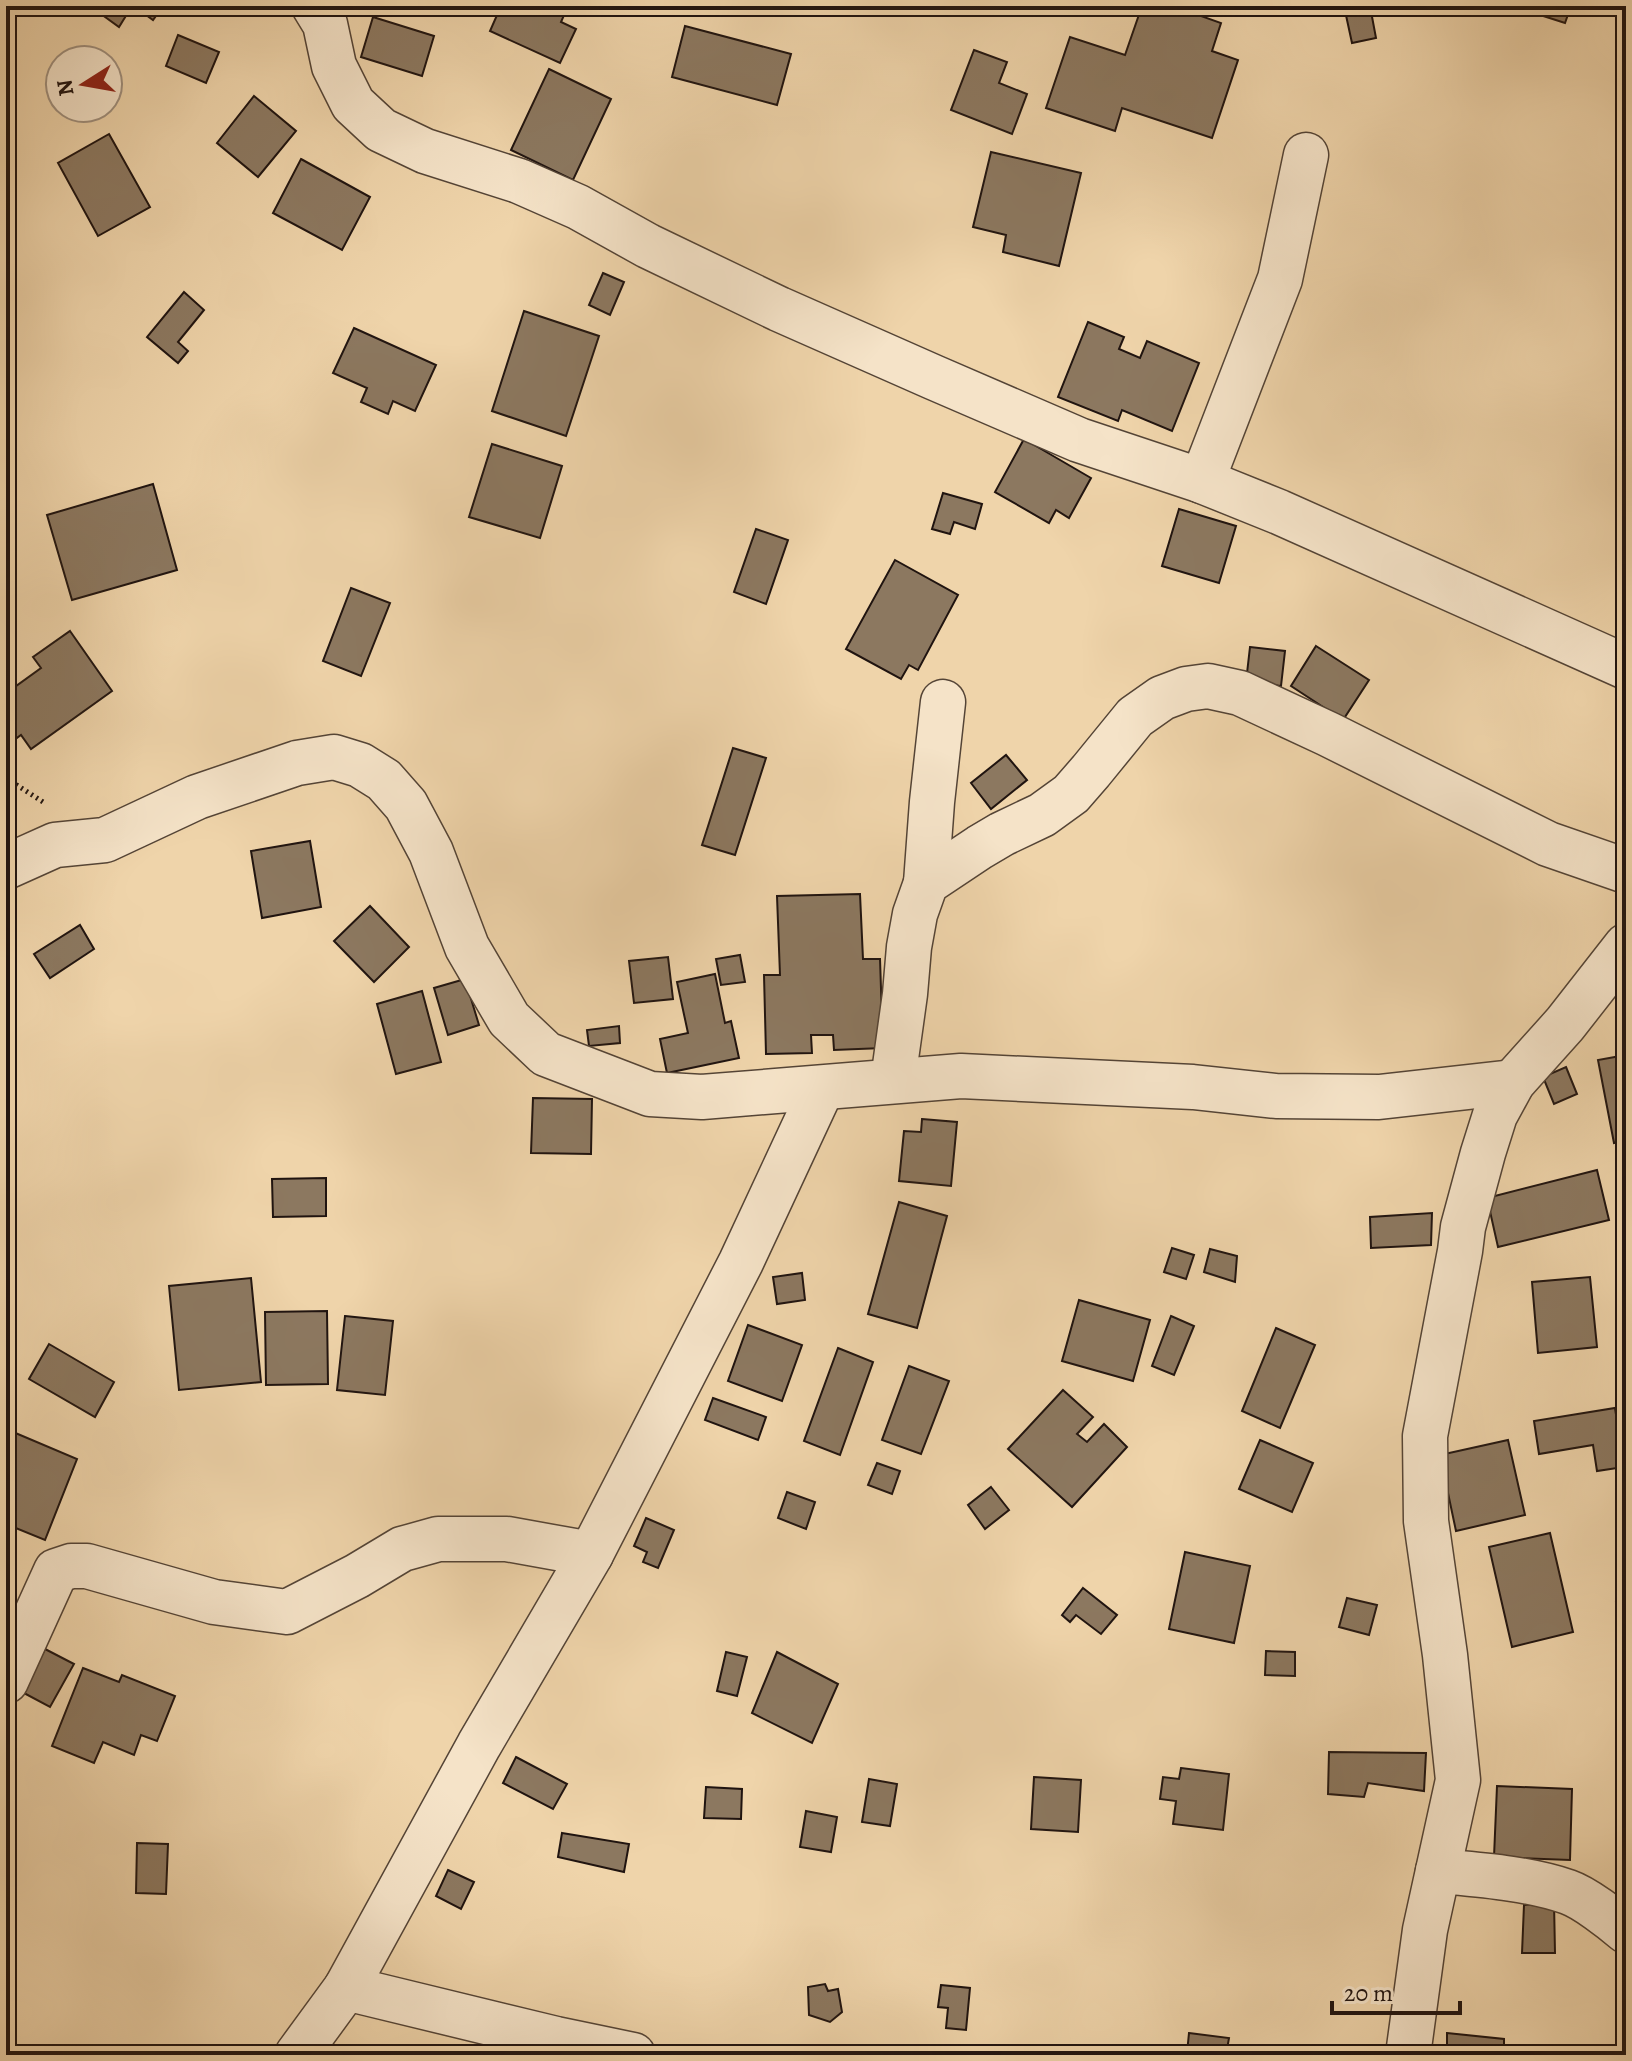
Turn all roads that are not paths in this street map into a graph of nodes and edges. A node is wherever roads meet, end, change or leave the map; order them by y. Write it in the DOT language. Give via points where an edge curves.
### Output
graph roads {
  1 [pos="329,12"];
  2 [pos="1306,155"];
  3 [pos="1202,481"];
  4 [pos="1626,667"];
  5 [pos="943,702"];
  6 [pos="6,867"];
  7 [pos="1626,871"];
  8 [pos="926,883"];
  9 [pos="1626,946"];
  10 [pos="893,1080"];
  11 [pos="1513,1082"];
  12 [pos="822,1088"];
  13 [pos="591,1554"];
  14 [pos="6,1681"];
  15 [pos="1438,1871"];
  16 [pos="1626,1931"];
  17 [pos="346,1988"];
  18 [pos="297,2055"];
  19 [pos="633,2055"];
  20 [pos="1408,2055"];
  1 -- 3 [label="street" via="334,66 353,104 381,130 578,207 779,309 1079,440"];
  2 -- 3 [label="street" via="1280,279"];
  3 -- 4 [label="street"];
  5 -- 8 [label="street"];
  6 -- 12 [label="street" via="55,845 105,840 197,797 297,763 334,757 384,780 406,805 431,852 467,947 509,1019 546,1054 650,1094 702,1097"];
  7 -- 8 [label="street" via="1548,844 1240,693 1208,686 1162,698 1135,717 1071,794"];
  8 -- 10 [label="street" via="909,947"];
  9 -- 11 [label="street"];
  10 -- 11 [label="street" via="961,1076 1276,1096 1379,1097"];
  10 -- 12 [label="street"];
  11 -- 15 [label="street" via="1495,1115 1463,1227 1425,1436 1426,1521 1458,1780"];
  12 -- 13 [label="street" via="741,1262"];
  13 -- 14 [label="street" via="507,1539 438,1539 402,1549 287,1612 214,1602 71,1566 56,1571"];
  13 -- 17 [label="street"];
  15 -- 16 [label="street" via="1493,1876 1571,1893"];
  15 -- 20 [label="street"];
  17 -- 18 [label="street"];
  17 -- 19 [label="street"];
}
